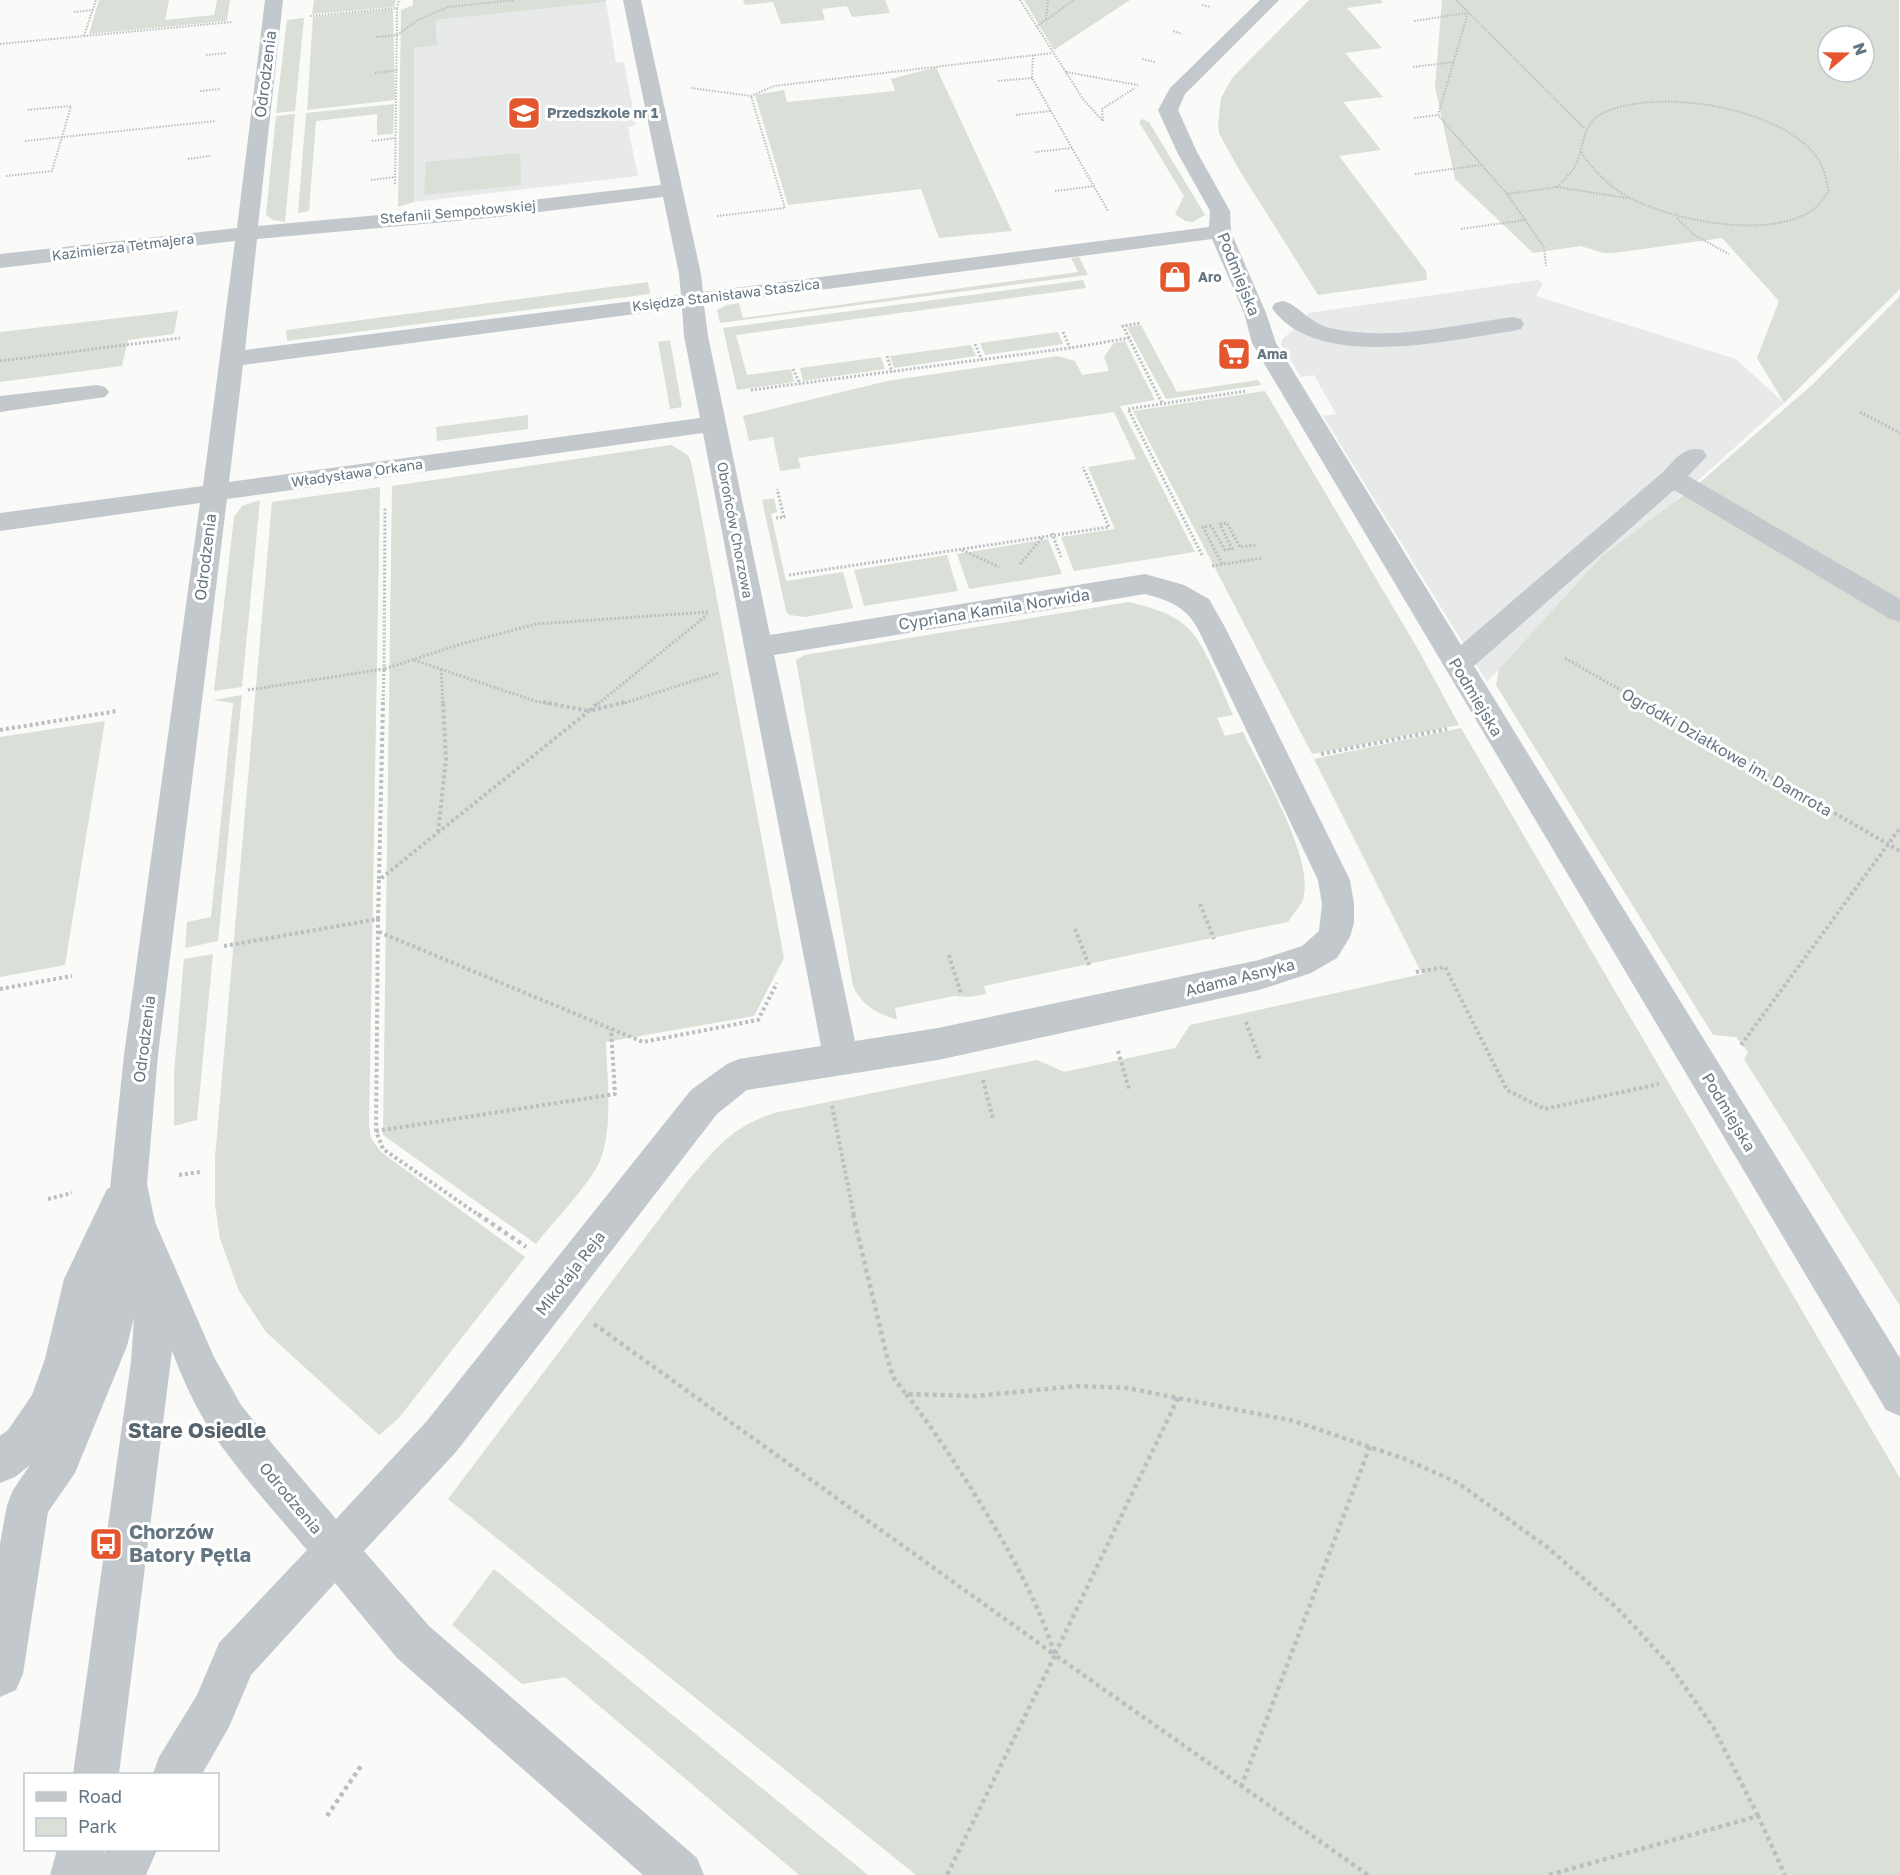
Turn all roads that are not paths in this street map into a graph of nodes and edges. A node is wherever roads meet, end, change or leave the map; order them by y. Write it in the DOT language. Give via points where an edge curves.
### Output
graph roads {
  1 [pos="274,0"];
  2 [pos="632,0"];
  3 [pos="1270,0"];
  4 [pos="672,190"];
  5 [pos="1220,232"];
  6 [pos="245,234"];
  7 [pos="0,261"];
  8 [pos="692,299"];
  9 [pos="1283,308"];
  10 [pos="1513,324"];
  11 [pos="232,359"];
  12 [pos="97,392"];
  13 [pos="0,405"];
  14 [pos="714,424"];
  15 [pos="1694,456"];
  16 [pos="1672,478"];
  17 [pos="213,494"];
  18 [pos="0,522"];
  19 [pos="1900,612"];
  20 [pos="1212,628"];
  21 [pos="759,647"];
  22 [pos="1456,665"];
  23 [pos="840,1060"];
  24 [pos="128,1184"];
  25 [pos="147,1251"];
  26 [pos="1900,1396"];
  27 [pos="0,1462"];
  28 [pos="334,1550"];
  29 [pos="0,1674"];
  30 [pos="96,1773"];
  31 [pos="177,1773"];
  32 [pos="114,1864"];
  33 [pos="74,1875"];
  34 [pos="680,1875"];
  1 -- 6 [label="street, Odrodzenia"];
  2 -- 4 [label="street, Obrońców Chorzowa"];
  3 -- 5 [label="street, Podmiejska" via="1177,93 1168,110 1220,211"];
  4 -- 6 [label="street, Stefanii Sempołowskiej"];
  4 -- 8 [label="street, Obrońców Chorzowa"];
  5 -- 8 [label="street, Księdza Stanisława Staszica"];
  5 -- 22 [label="street, Podmiejska" via="1264,343"];
  6 -- 7 [label="street, Kazimierza Tetmajera"];
  6 -- 11 [label="street, Odrodzenia"];
  8 -- 11 [label="street, Księdza Stanisława Staszica"];
  8 -- 14 [label="street, Obrońców Chorzowa"];
  9 -- 10 [label="street" via="1300,324 1344,339 1373,341"];
  11 -- 17 [label="street, Odrodzenia"];
  12 -- 13 [label="street"];
  14 -- 17 [label="street, Władysława Orkana"];
  14 -- 21 [label="street, Obrońców Chorzowa"];
  15 -- 16 [label="street"];
  16 -- 19 [label="street"];
  16 -- 22 [label="street"];
  17 -- 18 [label="street, Władysława Orkana"];
  17 -- 24 [label="street, Odrodzenia"];
  20 -- 21 [label="street, Cypriana Kamila Norwida" via="1199,606 1174,592 1145,584"];
  20 -- 23 [label="street, Adama Asnyka" via="1334,880 1340,923 1335,938 1323,952 1259,975 939,1044"];
  21 -- 23 [label="street, Obrońców Chorzowa"];
  22 -- 26 [label="street, Podmiejska"];
  23 -- 28 [label="street, Mikołaja Reja" via="739,1075 704,1102 441,1437"];
  24 -- 25 [label="street, Odrodzenia"];
  24 -- 27 [label="street" via="83,1279 48,1407 22,1445"];
  24 -- 29 [label="street" via="120,1295 107,1346 60,1458 28,1505"];
  25 -- 28 [label="street, Odrodzenia" via="227,1419"];
  25 -- 30 [label="street" via="154,1307 151,1362"];
  28 -- 31 [label="street, Mikołaja Reja" via="235,1659 213,1711"];
  28 -- 34 [label="street, Odrodzenia" via="413,1642"];
  32 -- 33 [label="street"];
}
